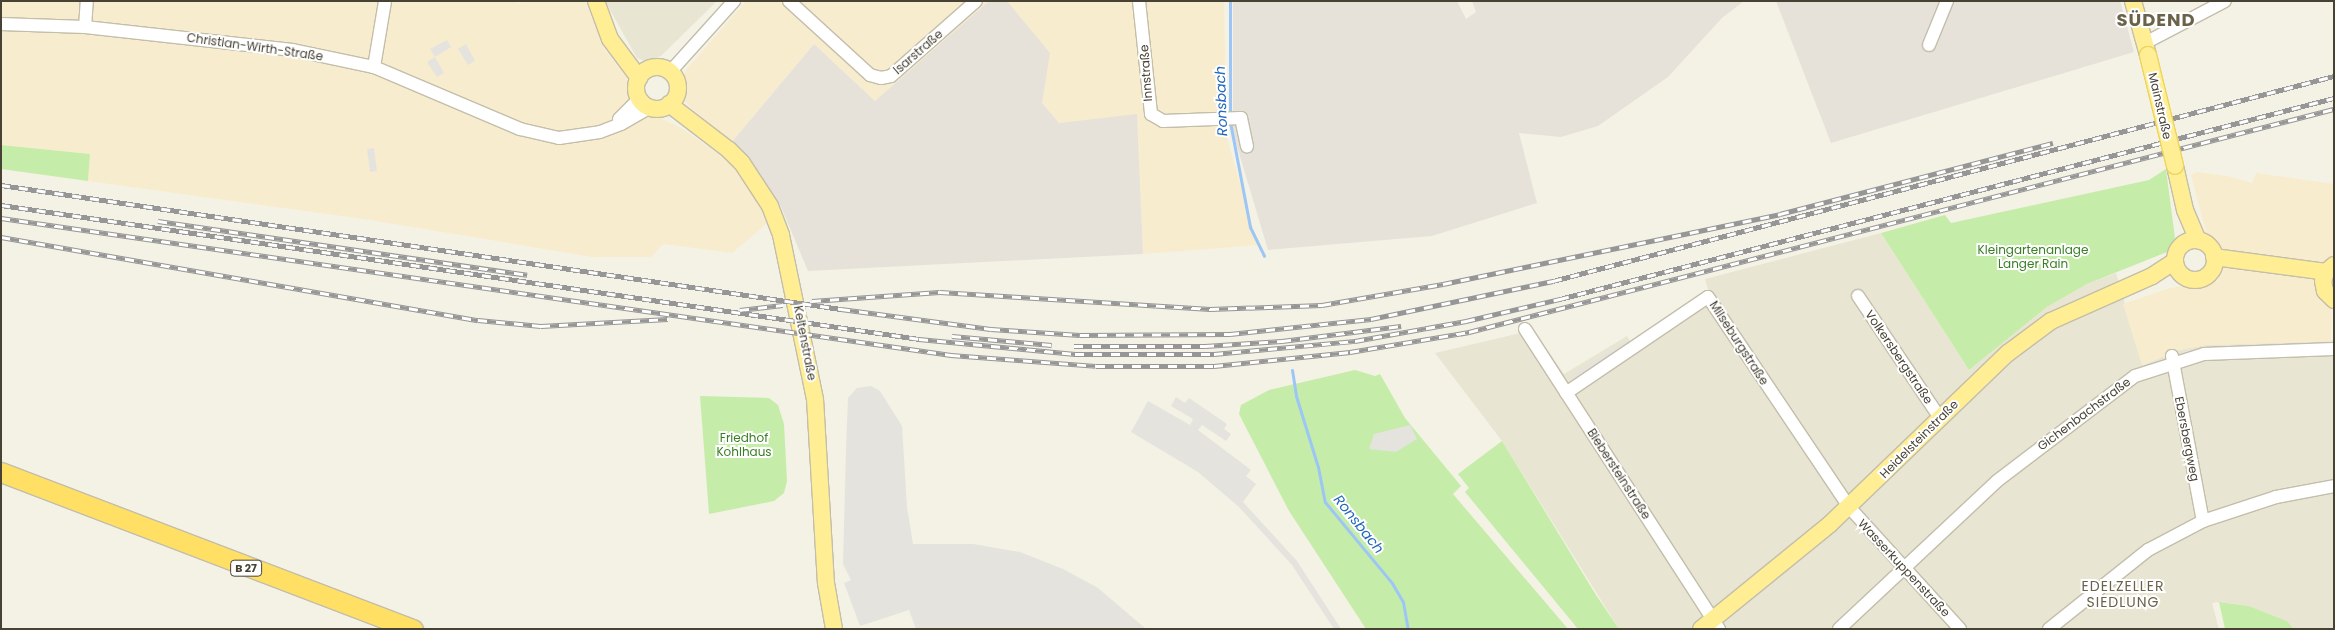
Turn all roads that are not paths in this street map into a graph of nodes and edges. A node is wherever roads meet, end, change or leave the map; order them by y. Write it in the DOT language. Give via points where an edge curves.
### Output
graph roads {
  1 [pos="87,1"];
  2 [pos="385,1"];
  3 [pos="596,1"];
  4 [pos="734,1"];
  5 [pos="789,1"];
  6 [pos="976,1"];
  7 [pos="1139,1"];
  8 [pos="1947,1"];
  9 [pos="2134,1"];
  10 [pos="2225,1"];
  11 [pos="1,24"];
  12 [pos="85,27"];
  13 [pos="1929,45"];
  14 [pos="2147,49"];
  15 [pos="374,67"];
  16 [pos="670,72"];
  17 [pos="639,78"];
  18 [pos="644,103"];
  19 [pos="669,104"];
  20 [pos="1247,146"];
  21 [pos="2192,241"];
  22 [pos="2214,263"];
  23 [pos="2178,267"];
  24 [pos="2328,273"];
  25 [pos="1858,296"];
  26 [pos="2334,300"];
  27 [pos="1524,329"];
  28 [pos="2334,349"];
  29 [pos="2172,359"];
  30 [pos="1566,394"];
  31 [pos="1940,418"];
  32 [pos="1,472"];
  33 [pos="2334,486"];
  34 [pos="1849,507"];
  35 [pos="2203,521"];
  36 [pos="1905,569"];
  37 [pos="1711,625"];
  38 [pos="414,629"];
  39 [pos="834,629"];
  40 [pos="1839,629"];
  41 [pos="1960,629"];
  42 [pos="2049,629"];
  1 -- 12 [label="street"];
  2 -- 15 [label="street"];
  3 -- 17 [label="main road" via="610,39"];
  4 -- 16 [label="street"];
  5 -- 6 [label="street, Isarstraße" via="870,75 881,78 891,76"];
  7 -- 20 [label="street, Innstraße" via="1151,114 1163,121 1241,118"];
  8 -- 13 [label="street"];
  9 -- 14 [label="main road, Mainstraße"];
  10 -- 14 [label="street"];
  11 -- 12 [label="street, Christian-Wirth-Straße"];
  12 -- 15 [label="street, Christian-Wirth-Straße" via="293,50"];
  14 -- 21 [label="main road, Mainstraße, bridge"];
  15 -- 18 [label="street, Christian-Wirth-Straße" via="535,134 574,138 612,126"];
  16 -- 17 [label="main road" via="651,68"];
  16 -- 19 [label="main road" via="677,89"];
  17 -- 18 [label="main road" via="636,88"];
  18 -- 19 [label="main road"];
  19 -- 39 [label="main road, Keltenstraße" via="742,163 770,206 781,235 816,407 826,583"];
  21 -- 22 [label="main road" via="2211,248"];
  21 -- 23 [label="main road" via="2178,250"];
  22 -- 23 [label="main road" via="2206,276 2196,279"];
  22 -- 24 [label="main road"];
  23 -- 31 [label="main road, Heidelsteinstraße" via="2052,321 2008,352"];
  24 -- 26 [label="main road" via="2325,291"];
  25 -- 31 [label="street, Volkersbergstraße"];
  27 -- 30 [label="street, Biebersteinstraße"];
  28 -- 29 [label="street, Gichenbachstraße" via="2204,354"];
  29 -- 35 [label="street, Ebersbergweg"];
  29 -- 36 [label="street, Gichenbachstraße" via="2135,376 2066,426 1997,481"];
  30 -- 34 [label="street, Milseburgstraße" via="1708,297"];
  30 -- 37 [label="street, Biebersteinstraße"];
  31 -- 34 [label="main road, Heidelsteinstraße"];
  32 -- 38 [label="highway, B 27"];
  33 -- 35 [label="street" via="2276,497"];
  34 -- 36 [label="street, Wasserkuppenstraße"];
  34 -- 37 [label="main road, Heidelsteinstraße"];
  35 -- 42 [label="street" via="2148,550"];
  36 -- 40 [label="street, Gichenbachstraße"];
  36 -- 41 [label="street, Wasserkuppenstraße"];
}
